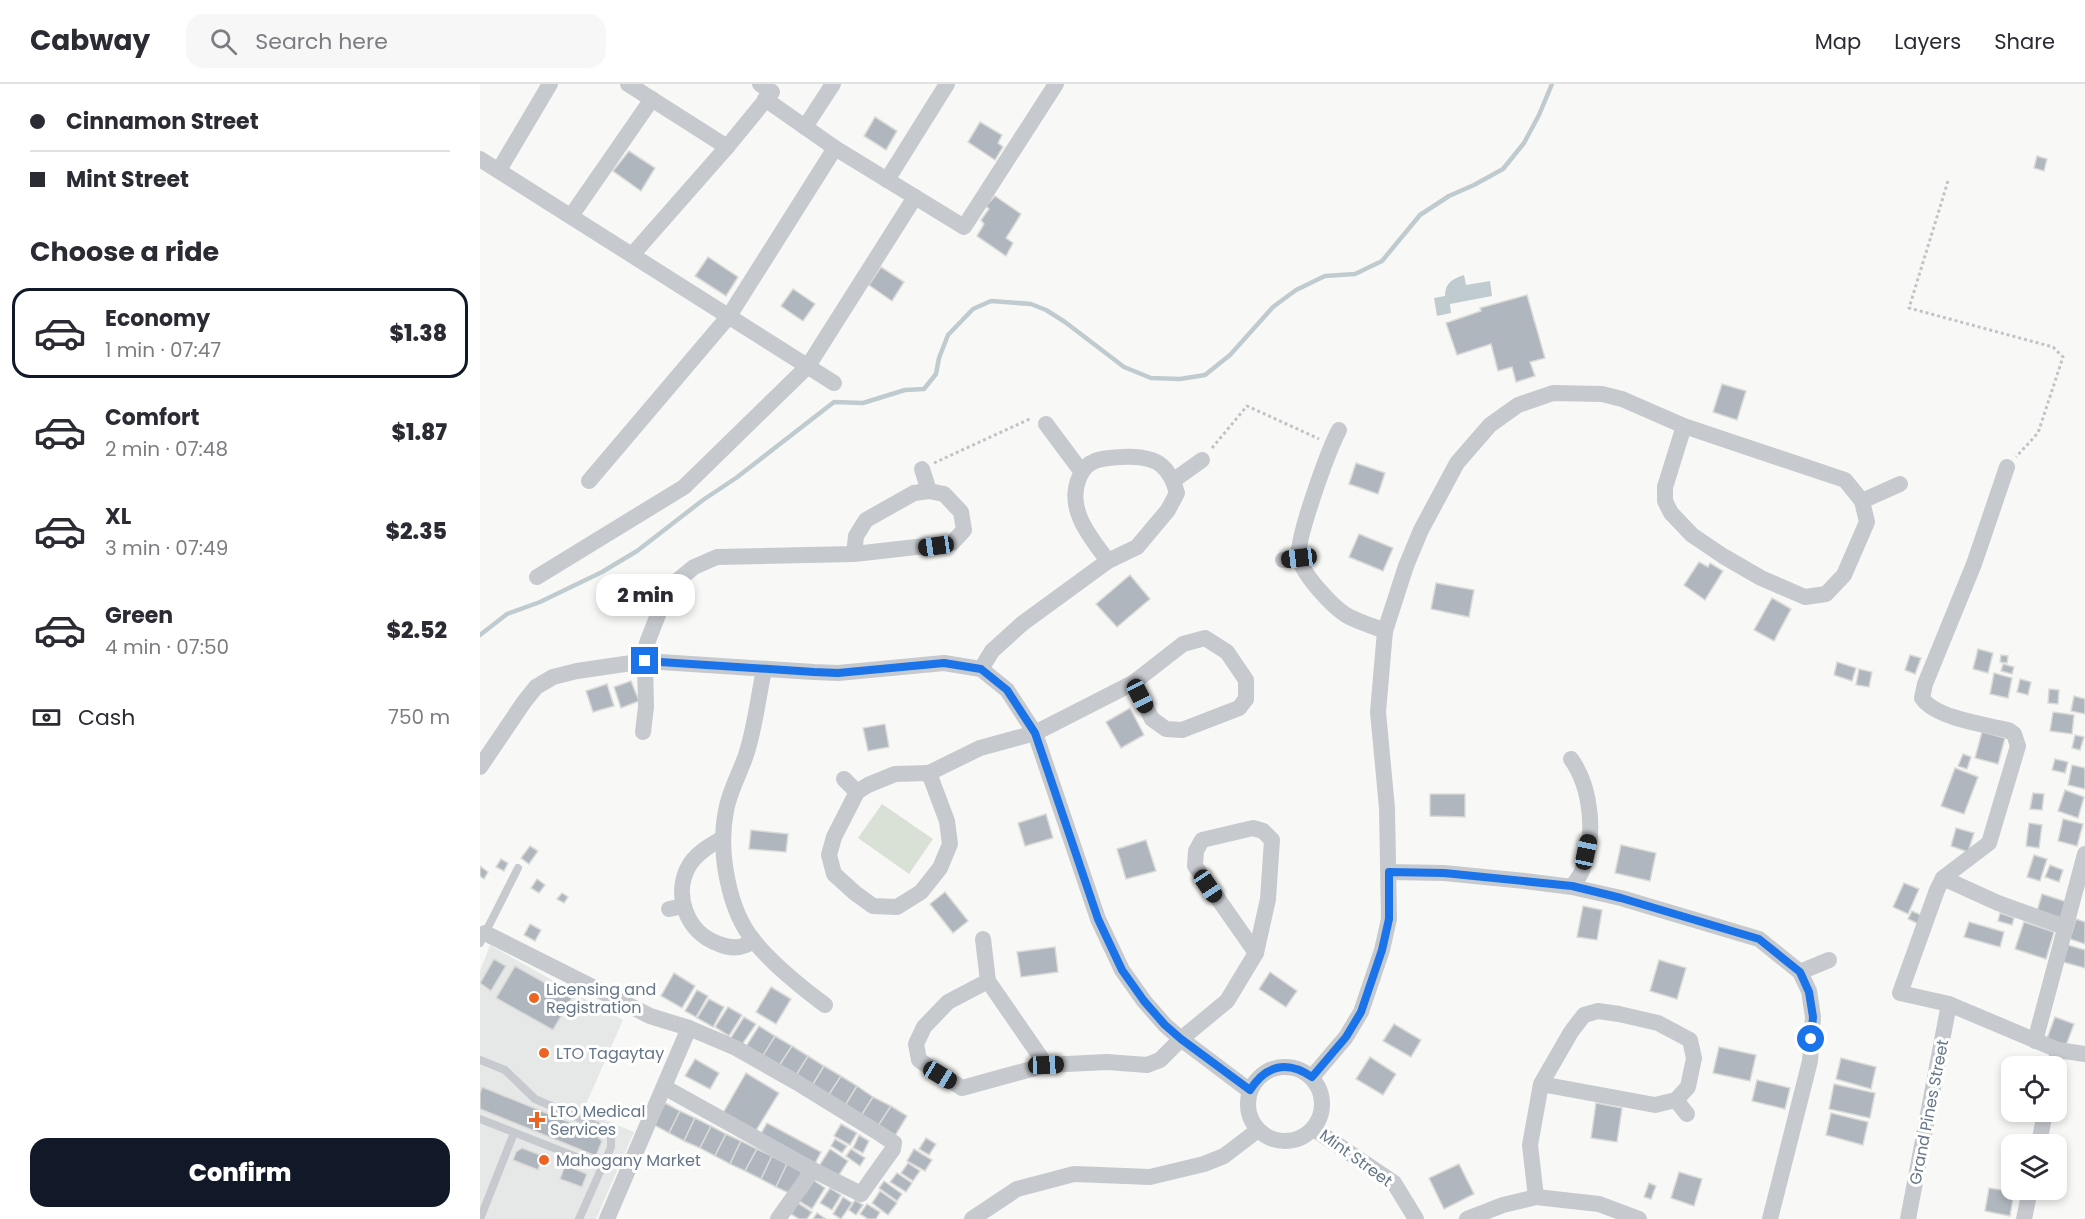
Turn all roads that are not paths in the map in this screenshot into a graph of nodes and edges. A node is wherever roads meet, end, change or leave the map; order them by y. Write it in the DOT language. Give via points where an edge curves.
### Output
graph roads {
  1 [pos="550,84"];
  2 [pos="628,84"];
  3 [pos="832,84"];
  4 [pos="947,84"];
  5 [pos="1056,84"];
  6 [pos="763,92"];
  7 [pos="652,99"];
  8 [pos="805,127"];
  9 [pos="727,147"];
  10 [pos="835,148"];
  11 [pos="480,159"];
  12 [pos="499,170"];
  13 [pos="887,180"];
  14 [pos="915,197"];
  15 [pos="571,216"];
  16 [pos="632,255"];
  17 [pos="729,316"];
  18 [pos="808,366"];
  19 [pos="834,383"];
  20 [pos="1046,424"];
  21 [pos="1684,426"];
  22 [pos="1336,437"];
  23 [pos="1202,460"];
  24 [pos="2007,467"];
  25 [pos="922,469"];
  26 [pos="1081,471"];
  27 [pos="1173,480"];
  28 [pos="589,481"];
  29 [pos="1900,484"];
  30 [pos="929,491"];
  31 [pos="1862,501"];
  32 [pos="854,554"];
  33 [pos="1108,561"];
  34 [pos="537,577"];
  35 [pos="1385,631"];
  36 [pos="645,661"];
  37 [pos="981,669"];
  38 [pos="764,670"];
  39 [pos="1133,683"];
  40 [pos="643,732"];
  41 [pos="1035,733"];
  42 [pos="1571,759"];
  43 [pos="480,767"];
  44 [pos="929,773"];
  45 [pos="844,779"];
  46 [pos="857,792"];
  47 [pos="723,838"];
  48 [pos="2085,854"];
  49 [pos="518,868"];
  50 [pos="1389,872"];
  51 [pos="1943,878"];
  52 [pos="1572,886"];
  53 [pos="2065,927"];
  54 [pos="482,938"];
  55 [pos="983,939"];
  56 [pos="753,941"];
  57 [pos="1256,953"];
  58 [pos="1829,960"];
  59 [pos="1800,972"];
  60 [pos="988,981"];
  61 [pos="1950,1004"];
  62 [pos="825,1005"];
  63 [pos="689,1028"];
  64 [pos="1181,1039"];
  65 [pos="2035,1041"];
  66 [pos="2085,1054"];
  67 [pos="2054,1056"];
  68 [pos="2067,1056"];
  69 [pos="480,1060"];
  70 [pos="1046,1065"];
  71 [pos="1312,1077"];
  72 [pos="1541,1084"];
  73 [pos="664,1087"];
  74 [pos="1250,1090"];
  75 [pos="1676,1100"];
  76 [pos="1686,1114"];
  77 [pos="480,1119"];
  78 [pos="1314,1129"];
  79 [pos="1258,1130"];
  80 [pos="514,1133"];
  81 [pos="602,1167"];
  82 [pos="813,1170"];
  83 [pos="1536,1197"];
  84 [pos="2028,1200"];
  85 [pos="480,1219"];
  86 [pos="579,1219"];
  87 [pos="607,1219"];
  88 [pos="778,1219"];
  89 [pos="972,1219"];
  90 [pos="1416,1219"];
  91 [pos="1467,1219"];
  92 [pos="1639,1219"];
  93 [pos="1770,1219"];
  94 [pos="1908,1219"];
  95 [pos="2024,1219"];
  1 -- 12 [label="street"];
  2 -- 7 [label="street"];
  3 -- 8 [label="street"];
  4 -- 13 [label="street"];
  5 -- 14 [label="street" via="964,227"];
  6 -- 8 [label="street"];
  6 -- 9 [label="street"];
  7 -- 9 [label="street"];
  7 -- 15 [label="street"];
  8 -- 10 [label="street"];
  9 -- 16 [label="street"];
  10 -- 13 [label="street"];
  10 -- 17 [label="street"];
  11 -- 12 [label="street"];
  12 -- 15 [label="street"];
  13 -- 14 [label="street"];
  14 -- 18 [label="street"];
  15 -- 16 [label="street"];
  16 -- 17 [label="street"];
  17 -- 18 [label="street"];
  17 -- 28 [label="street"];
  18 -- 19 [label="street"];
  18 -- 34 [label="street" via="684,487"];
  20 -- 26 [label="street"];
  21 -- 31 [label="street" via="1845,480"];
  21 -- 31 [label="street" via="1665,487 1665,501 1671,513 1692,535 1723,556 1805,597 1826,594 1844,575 1867,522"];
  21 -- 35 [label="street" via="1602,394 1553,393 1518,405 1490,425 1457,463 1421,530"];
  22 -- 35 [label="street" via="1317,484 1300,544 1291,559 1346,615"];
  23 -- 27 [label="street"];
  24 -- 51 [label="street" via="1922,698 1952,717 2008,730 2018,746 1989,843"];
  25 -- 30 [label="street"];
  26 -- 27 [label="street" via="1089,462 1136,456 1160,464"];
  26 -- 33 [label="street" via="1074,489 1077,510"];
  27 -- 33 [label="street" via="1177,493 1168,510 1137,547"];
  29 -- 31 [label="street"];
  30 -- 32 [label="street" via="914,493 866,520 856,536"];
  30 -- 32 [label="street" via="944,494 961,512 964,530 952,543"];
  32 -- 36 [label="street" via="717,557 694,567 677,581 663,602 647,643"];
  33 -- 37 [label="street" via="1023,623 992,651"];
  35 -- 50 [label="street" via="1378,712"];
  36 -- 38 [label="street"];
  36 -- 40 [label="street"];
  36 -- 43 [label="street" via="577,671 553,677 537,687"];
  37 -- 38 [label="street" via="944,663 838,673"];
  37 -- 41 [label="street" via="1007,690"];
  38 -- 47 [label="street" via="747,753 726,809"];
  39 -- 39 [label="street" via="1183,644 1204,638 1227,652 1246,680 1253,702 1182,730 1166,729 1152,719"];
  39 -- 41 [label="street"];
  41 -- 44 [label="street" via="980,748"];
  41 -- 64 [label="street" via="1110,945 1144,1001"];
  42 -- 52 [label="street" via="1584,783 1590,836 1582,872"];
  44 -- 46 [label="street" via="895,774"];
  44 -- 46 [label="street" via="947,821 950,844 940,868 921,892 897,907 873,906 834,874 829,855 834,837"];
  45 -- 46 [label="street"];
  47 -- 56 [label="street" via="728,888"];
  47 -- 56 [label="street" via="691,863 676,908 710,941 727,947 745,947"];
  48 -- 53 [label="street"];
  49 -- 54 [label="lane"];
  50 -- 52 [label="street" via="1444,873"];
  50 -- 71 [label="street" via="1389,919 1361,1012 1346,1037"];
  51 -- 53 [label="street"];
  51 -- 61 [label="street" via="1900,993"];
  52 -- 59 [label="street" via="1759,939"];
  53 -- 65 [label="street"];
  54 -- 63 [label="street" via="650,1016"];
  55 -- 60 [label="street"];
  56 -- 62 [label="street"];
  57 -- 57 [label="street" via="1195,867 1196,851 1202,840 1267,827 1272,840 1268,898"];
  57 -- 64 [label="street" via="1227,1001"];
  58 -- 59 [label="street"];
  59 -- 93 [label="street" via="1809,992 1813,1017 1810,1061"];
  60 -- 70 [label="street"];
  60 -- 70 [label="street" via="948,1002 924,1027 916,1044 919,1060 962,1088"];
  61 -- 65 [label="street"];
  61 -- 94 [label="street, Grand Pines Street"];
  63 -- 73 [label="street"];
  63 -- 82 [label="street" via="736,1048 894,1143 861,1194"];
  64 -- 70 [label="street" via="1160,1060 1147,1065"];
  64 -- 74 [label="street"];
  65 -- 67 [label="street"];
  66 -- 68 [label="street"];
  69 -- 81 [label="lane" via="505,1070 536,1099 607,1132 612,1141"];
  71 -- 74 [label="street" via="1295,1069 1277,1068 1256,1080"];
  71 -- 78 [label="street" via="1323,1108"];
  72 -- 75 [label="street" via="1655,1105"];
  72 -- 75 [label="street" via="1584,1015 1598,1011 1658,1023 1690,1040 1694,1058 1688,1087"];
  72 -- 83 [label="street" via="1530,1145"];
  73 -- 82 [label="street"];
  73 -- 87 [label="street"];
  74 -- 79 [label="street" via="1248,1112"];
  75 -- 76 [label="street"];
  77 -- 80 [label="lane"];
  78 -- 79 [label="street" via="1287,1142 1266,1137"];
  78 -- 90 [label="street, Mint Street" via="1394,1183"];
  79 -- 89 [label="street" via="1224,1156 1204,1164 1150,1177 1074,1174 1017,1189"];
  80 -- 81 [label="lane"];
  80 -- 85 [label="lane"];
  81 -- 86 [label="lane"];
  82 -- 88 [label="street"];
  83 -- 91 [label="street"];
  83 -- 92 [label="street" via="1599,1204"];
  84 -- 95 [label="street"];
}
